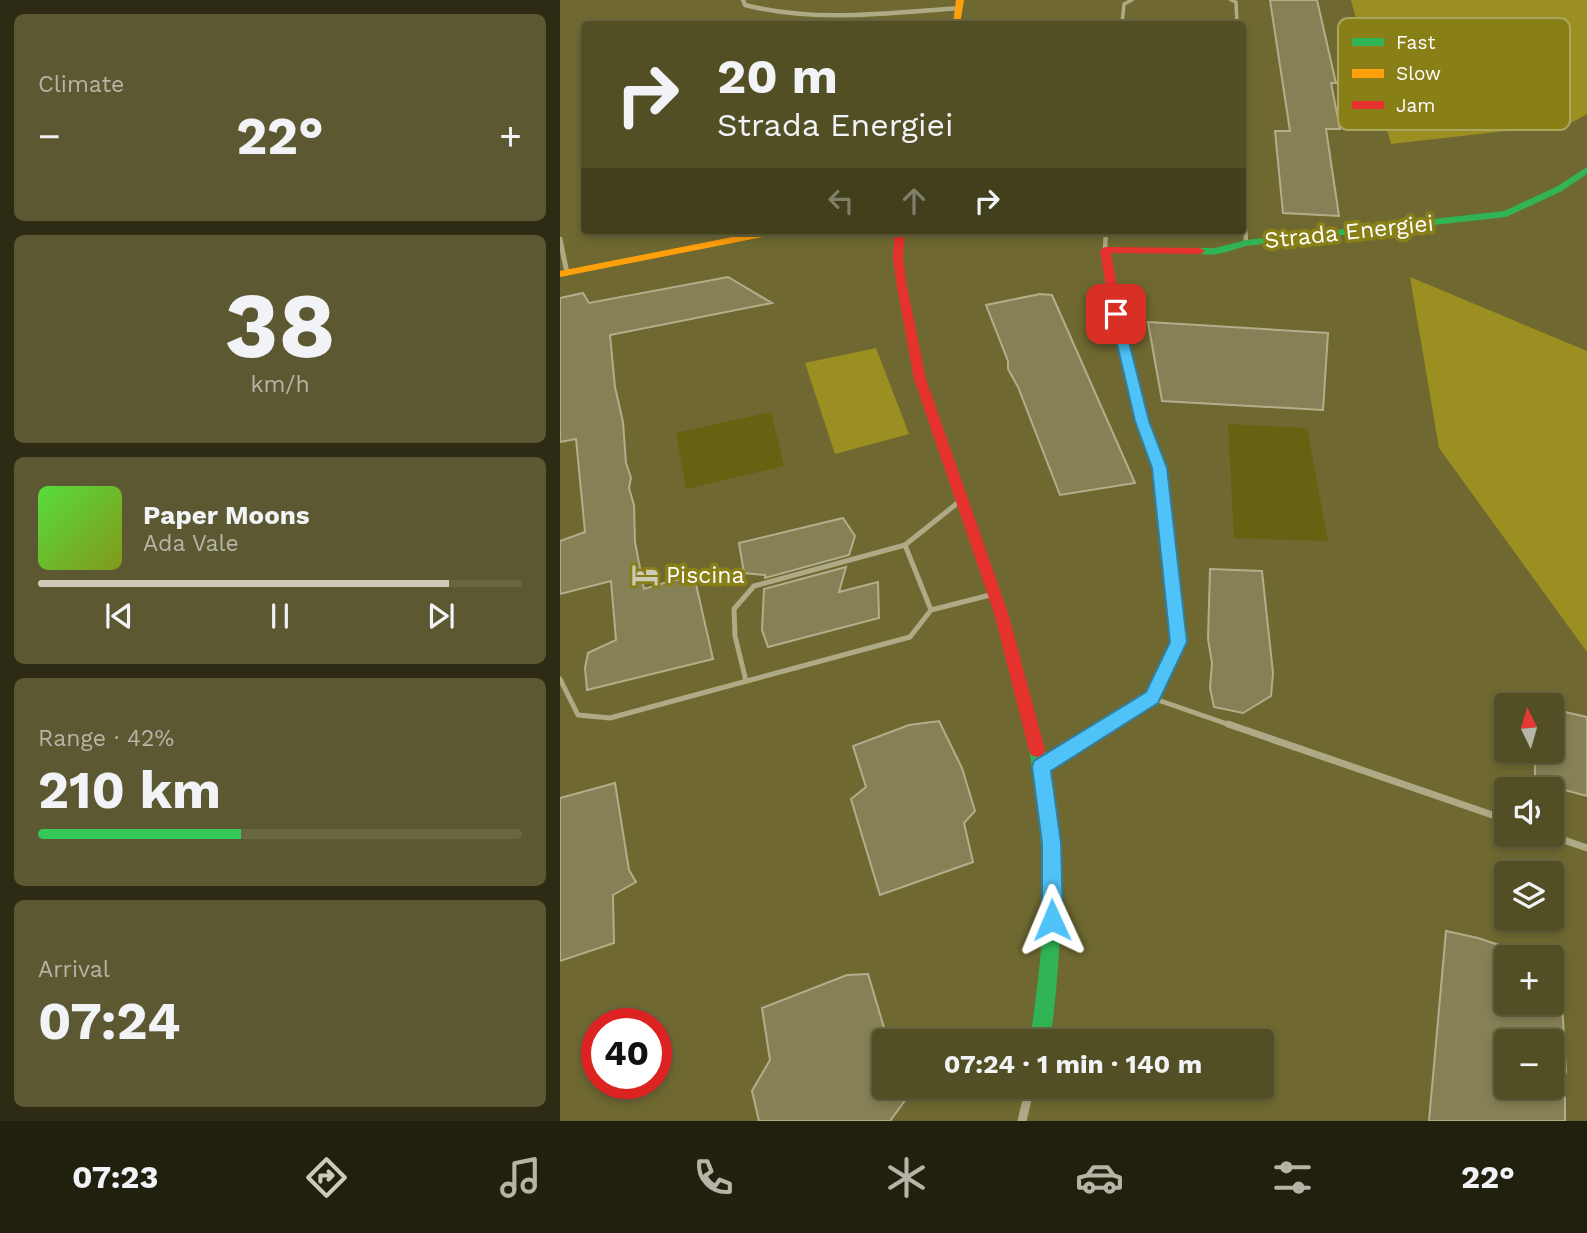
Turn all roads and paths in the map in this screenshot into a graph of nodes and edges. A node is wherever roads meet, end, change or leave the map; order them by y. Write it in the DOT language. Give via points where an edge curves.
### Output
graph roads {
  1 [pos="743,0"];
  2 [pos="1132,0"];
  3 [pos="1231,0"];
  4 [pos="960,4"];
  5 [pos="1122,21"];
  6 [pos="1237,21"];
  7 [pos="1587,170"];
  8 [pos="758,235"];
  9 [pos="899,235"];
  10 [pos="1106,235"];
  11 [pos="1246,235"];
  12 [pos="560,239"];
  13 [pos="1246,243"];
  14 [pos="1105,250"];
  15 [pos="563,274"];
  16 [pos="960,501"];
  17 [pos="905,545"];
  18 [pos="994,594"];
  19 [pos="931,610"];
  20 [pos="560,679"];
  21 [pos="746,681"];
  22 [pos="1152,698"];
  23 [pos="1041,767"];
  24 [pos="1494,816"];
  25 [pos="1564,840"];
  26 [pos="1587,848"];
  27 [pos="1042,1029"];
  28 [pos="1027,1099"];
  29 [pos="1022,1121"];
  1 -- 4 [label="street" via="765,12 807,16"];
  2 -- 5 [label="lane" via="1124,4"];
  3 -- 6 [label="lane" via="1236,2"];
  7 -- 13 [label="street, Strada Energiei" via="1506,214"];
  8 -- 15 [label="street"];
  9 -- 16 [label="street" via="896,249 910,344"];
  10 -- 14 [label="lane"];
  11 -- 13 [label="lane"];
  12 -- 15 [label="street"];
  13 -- 14 [label="street, Strada Energiei" via="1215,251"];
  14 -- 22 [label="street" via="1142,421 1160,468 1178,642"];
  16 -- 17 [label="lane"];
  16 -- 18 [label="street"];
  17 -- 19 [label="lane"];
  17 -- 21 [label="lane" via="754,586 734,610"];
  18 -- 19 [label="lane"];
  18 -- 23 [label="street"];
  19 -- 21 [label="lane" via="910,637"];
  20 -- 21 [label="lane" via="578,715 610,718"];
  22 -- 23 [label="street"];
  22 -- 24 [label="lane"];
  23 -- 27 [label="street" via="1051,843 1053,946"];
  25 -- 26 [label="lane"];
  28 -- 29 [label="street"];
}
